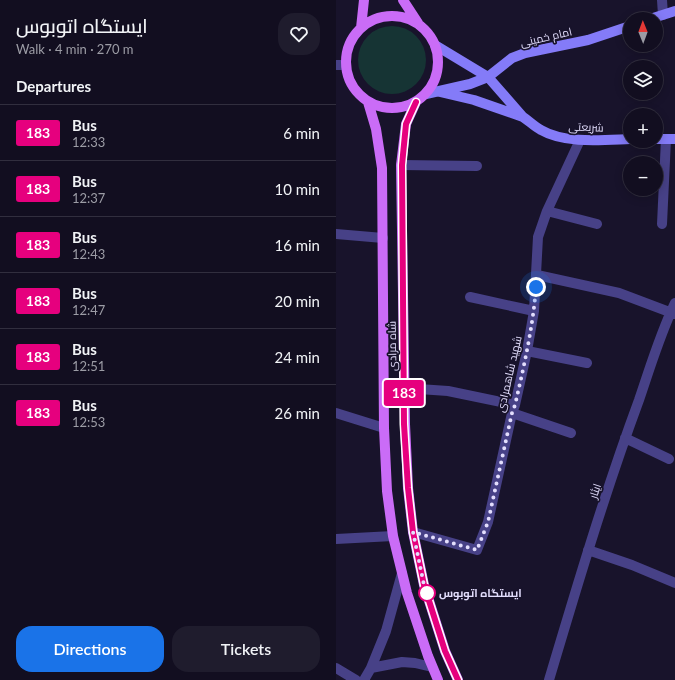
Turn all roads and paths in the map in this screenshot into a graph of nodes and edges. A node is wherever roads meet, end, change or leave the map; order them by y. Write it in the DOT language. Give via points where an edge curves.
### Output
graph roads {
  1 [pos="364,0"];
  2 [pos="403,0"];
  3 [pos="662,0"];
  4 [pos="675,11"];
  5 [pos="663,12"];
  6 [pos="663,15"];
  7 [pos="419,25"];
  8 [pos="361,28"];
  9 [pos="623,28"];
  10 [pos="435,45"];
  11 [pos="341,65"];
  12 [pos="488,77"];
  13 [pos="438,91"];
  14 [pos="426,94"];
  15 [pos="368,102"];
  16 [pos="416,102"];
  17 [pos="523,117"];
  18 [pos="623,139"];
  19 [pos="666,139"];
  20 [pos="580,140"];
  21 [pos="402,165"];
  22 [pos="476,166"];
  23 [pos="546,211"];
  24 [pos="597,224"];
  25 [pos="662,224"];
  26 [pos="336,234"];
  27 [pos="383,238"];
  28 [pos="537,275"];
  29 [pos="470,297"];
  30 [pos="674,310"];
  31 [pos="534,311"];
  32 [pos="528,351"];
  33 [pos="587,363"];
  34 [pos="404,388"];
  35 [pos="514,409"];
  36 [pos="336,413"];
  37 [pos="384,428"];
  38 [pos="571,432"];
  39 [pos="625,438"];
  40 [pos="669,459"];
  41 [pos="413,532"];
  42 [pos="393,536"];
  43 [pos="336,540"];
  44 [pos="588,550"];
  45 [pos="402,573"];
  46 [pos="675,583"];
  47 [pos="432,667"];
  48 [pos="336,668"];
  49 [pos="371,668"];
  50 [pos="356,680"];
  51 [pos="364,680"];
  52 [pos="438,680"];
  53 [pos="458,680"];
  54 [pos="549,680"];
  1 -- 8 [label="main road"];
  2 -- 7 [label="main road"];
  3 -- 5 [label="street"];
  4 -- 6 [label="main road"];
  7 -- 8 [label="main road" via="396,16 371,21"];
  7 -- 10 [label="main road" via="426,30"];
  8 -- 11 [label="main road" via="352,39"];
  9 -- 12 [label="main road, امام خمینی" via="588,40 519,55"];
  10 -- 12 [label="main road"];
  10 -- 14 [label="main road" via="438,59 437,74"];
  11 -- 15 [label="main road" via="357,92"];
  12 -- 13 [label="main road, امام خمینی"];
  12 -- 17 [label="main road"];
  13 -- 14 [label="main road, امام خمینی"];
  13 -- 17 [label="main road"];
  14 -- 16 [label="main road"];
  15 -- 16 [label="main road" via="392,109"];
  15 -- 27 [label="main road, شاه مرادی" via="376,129 382,168"];
  16 -- 21 [label="main road, شاه مرادی" via="406,124"];
  17 -- 20 [label="main road, شریعتی" via="541,130 563,138"];
  18 -- 20 [label="main road, شریعتی"];
  19 -- 25 [label="street"];
  20 -- 23 [label="street, شهید شاهمرادی"];
  21 -- 22 [label="street"];
  21 -- 34 [label="main road, شاه مرادی"];
  23 -- 24 [label="street"];
  23 -- 28 [label="street, شهید شاهمرادی" via="538,237"];
  26 -- 27 [label="street"];
  27 -- 37 [label="main road, شاه مرادی"];
  28 -- 30 [label="street" via="619,293"];
  28 -- 31 [label="street, شهید شاهمرادی"];
  29 -- 31 [label="street"];
  30 -- 39 [label="street, ایثار"];
  31 -- 32 [label="street, شهید شاهمرادی"];
  32 -- 33 [label="street"];
  32 -- 35 [label="street, شهید شاهمرادی"];
  34 -- 35 [label="street" via="448,391"];
  34 -- 41 [label="main road, شاه مرادی" via="408,488"];
  35 -- 38 [label="street"];
  35 -- 41 [label="street, شهید شاهمرادی" via="488,522 477,550"];
  36 -- 37 [label="street"];
  37 -- 42 [label="main road, شاه مرادی"];
  39 -- 40 [label="street"];
  39 -- 44 [label="street, ایثار"];
  41 -- 53 [label="main road, شاه مرادی" via="424,585 445,651"];
  42 -- 43 [label="street"];
  42 -- 45 [label="main road, شاه مرادی"];
  44 -- 46 [label="street"];
  44 -- 54 [label="street, ایثار"];
  45 -- 47 [label="main road, شاه مرادی"];
  45 -- 49 [label="street" via="386,631"];
  47 -- 49 [label="street" via="402,662"];
  47 -- 52 [label="main road, شاه مرادی"];
  48 -- 50 [label="street"];
  49 -- 51 [label="street"];
}
